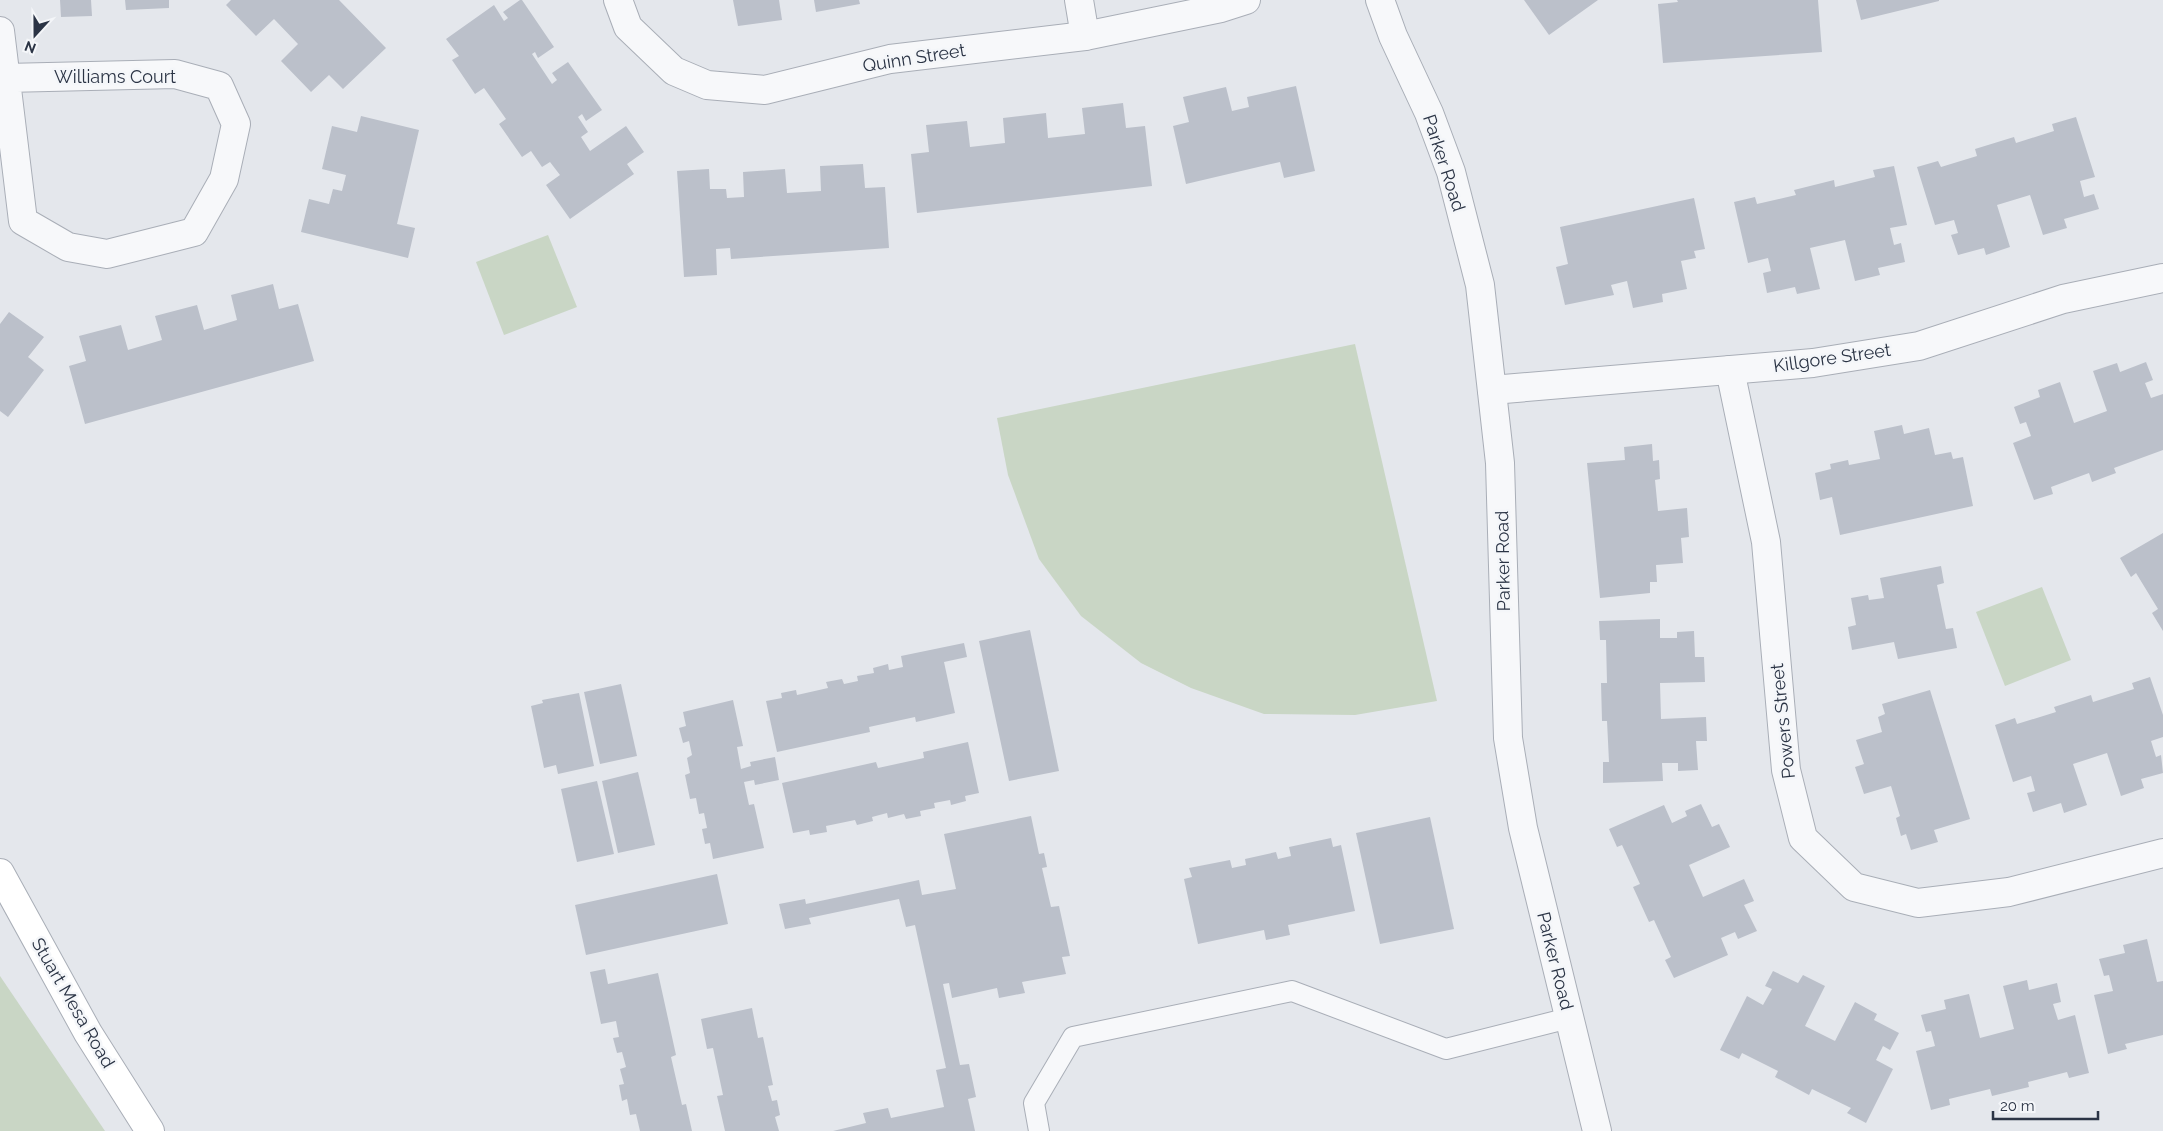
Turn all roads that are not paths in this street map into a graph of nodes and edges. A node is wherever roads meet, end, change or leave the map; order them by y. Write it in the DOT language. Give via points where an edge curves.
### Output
graph roads {
  1 [pos="618,0"];
  2 [pos="1079,0"];
  3 [pos="1246,0"];
  4 [pos="1380,0"];
  5 [pos="0,31"];
  6 [pos="1085,36"];
  7 [pos="6,78"];
  8 [pos="2163,278"];
  9 [pos="1730,370"];
  10 [pos="1492,390"];
  11 [pos="2163,853"];
  12 [pos="0,873"];
  13 [pos="1570,1018"];
  14 [pos="150,1131"];
  15 [pos="1039,1131"];
  16 [pos="1597,1131"];
  1 -- 6 [label="street, Quinn Street" via="628,26 674,71 707,85 765,90 890,59"];
  2 -- 6 [label="street"];
  3 -- 6 [label="street, Quinn Street"];
  4 -- 10 [label="street, Parker Road" via="1451,172 1480,285"];
  5 -- 7 [label="street, Williams Court"];
  7 -- 7 [label="street, Williams Court" via="175,74 219,86 236,124 224,179 194,232 107,254 68,247 23,221"];
  8 -- 9 [label="street, Killgore Street" via="2063,299 1919,346 1813,363"];
  9 -- 10 [label="street, Killgore Street"];
  9 -- 11 [label="street, Powers Street" via="1766,542 1786,770 1804,838 1854,887 1918,903 2009,892"];
  10 -- 13 [label="street, Parker Road" via="1500,463 1508,738 1523,828"];
  12 -- 14 [label="main road, Stuart Mesa Road" via="88,1033"];
  13 -- 15 [label="lane" via="1446,1048 1292,991 1073,1037 1034,1103"];
  13 -- 16 [label="street, Parker Road"];
}
